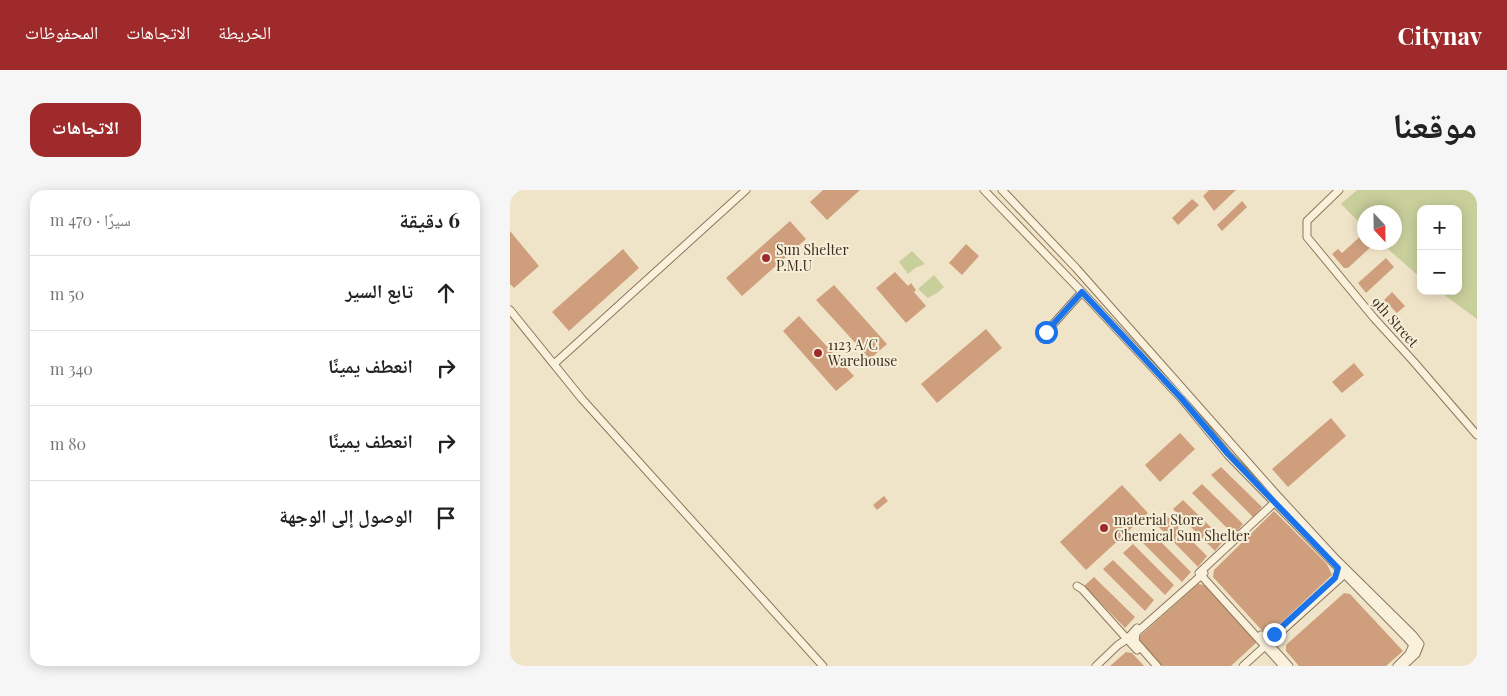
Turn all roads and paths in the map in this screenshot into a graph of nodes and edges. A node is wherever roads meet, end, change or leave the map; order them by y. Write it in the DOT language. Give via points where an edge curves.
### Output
graph roads {
  1 [pos="746,190"];
  2 [pos="984,190"];
  3 [pos="1002,190"];
  4 [pos="1339,190"];
  5 [pos="1082,292"];
  6 [pos="510,310"];
  7 [pos="1046,332"];
  8 [pos="554,364"];
  9 [pos="1477,435"];
  10 [pos="1276,504"];
  11 [pos="1338,568"];
  12 [pos="1202,573"];
  13 [pos="1346,573"];
  14 [pos="1079,584"];
  15 [pos="1130,638"];
  16 [pos="1266,644"];
  17 [pos="823,666"];
  18 [pos="1096,666"];
  19 [pos="1100,666"];
  20 [pos="1152,666"];
  21 [pos="1157,666"];
  22 [pos="1238,666"];
  23 [pos="1244,666"];
  24 [pos="1283,666"];
  25 [pos="1289,666"];
  26 [pos="1397,666"];
  27 [pos="1403,666"];
  1 -- 8 [label="street"];
  2 -- 5 [label="street"];
  3 -- 13 [label="street" via="1076,268"];
  4 -- 9 [label="street, 9th Street" via="1307,221 1307,237"];
  5 -- 7 [label="street"];
  5 -- 10 [label="street"];
  6 -- 8 [label="street"];
  8 -- 17 [label="street" via="588,406"];
  10 -- 11 [label="street"];
  10 -- 12 [label="street"];
  11 -- 13 [label="street"];
  11 -- 16 [label="street" via="1335,578"];
  12 -- 15 [label="street"];
  12 -- 16 [label="street"];
  13 -- 16 [label="street"];
  13 -- 26 [label="street" via="1413,646"];
  13 -- 27 [label="street" via="1403,624 1420,644 1416,654"];
  14 -- 15 [label="street"];
  15 -- 18 [label="street"];
  15 -- 19 [label="street"];
  15 -- 20 [label="street"];
  15 -- 21 [label="street"];
  16 -- 22 [label="street"];
  16 -- 23 [label="street"];
  16 -- 24 [label="street"];
  16 -- 25 [label="street"];
}
